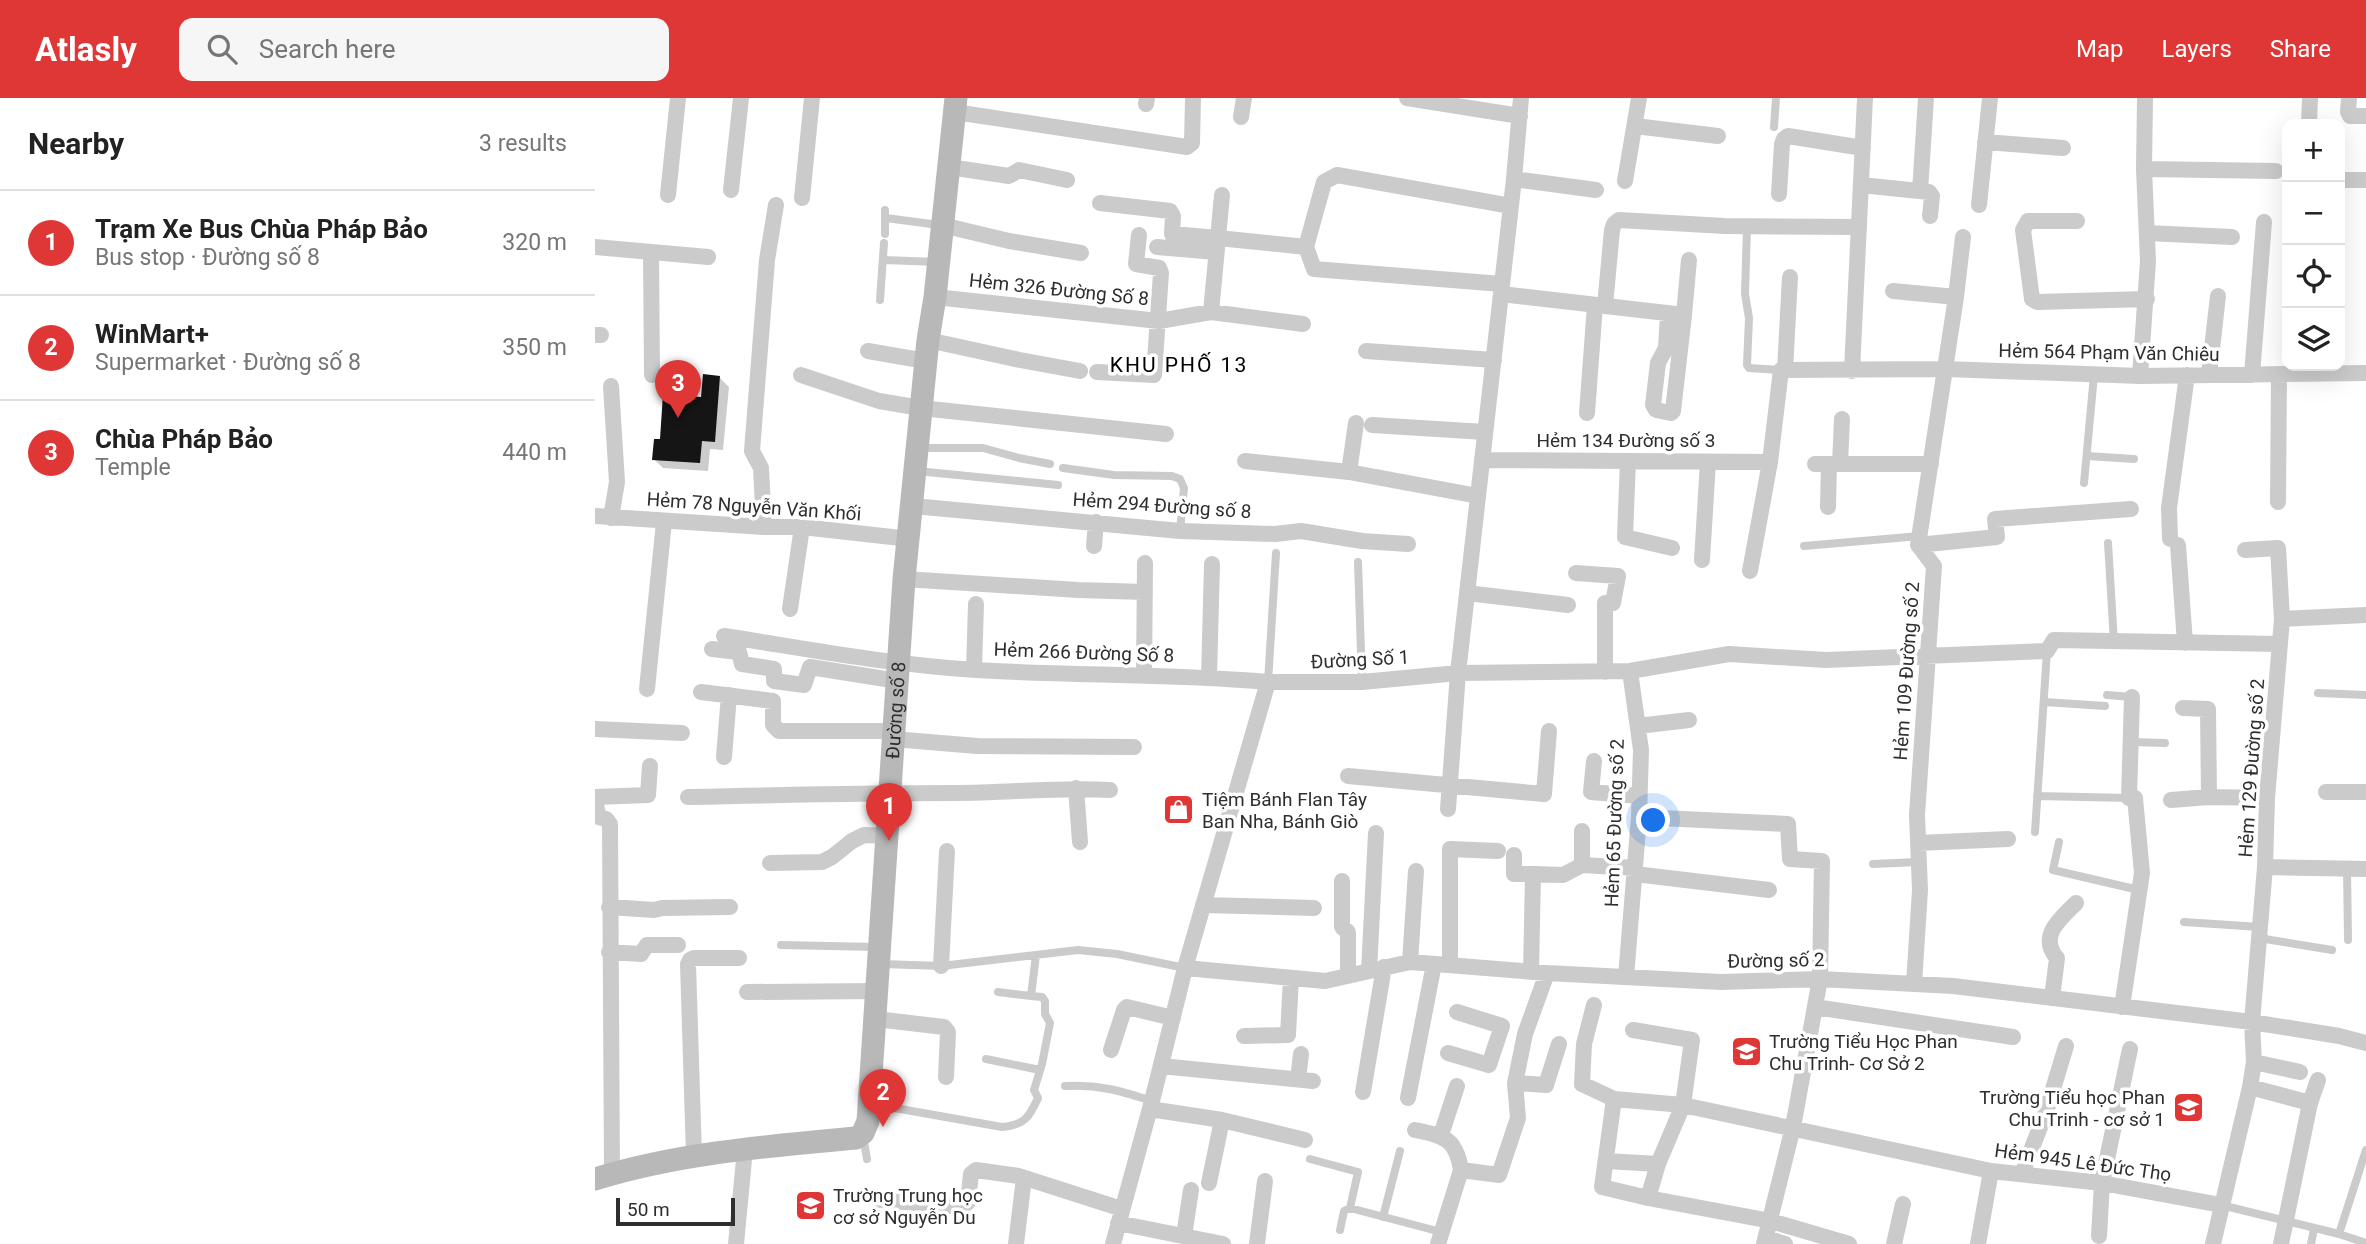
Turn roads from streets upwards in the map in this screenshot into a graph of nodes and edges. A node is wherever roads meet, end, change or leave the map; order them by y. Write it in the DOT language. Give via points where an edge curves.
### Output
graph roads {
  1 [pos="678,98"];
  2 [pos="741,98"];
  3 [pos="812,98"];
  4 [pos="1193,98"];
  5 [pos="1244,98"];
  6 [pos="1407,98"];
  7 [pos="1521,98"];
  8 [pos="1639,98"];
  9 [pos="1865,98"];
  10 [pos="1926,98"];
  11 [pos="1990,98"];
  12 [pos="2145,98"];
  13 [pos="2310,98"];
  14 [pos="2349,98"];
  15 [pos="955,105"];
  16 [pos="1520,116"];
  17 [pos="2366,116"];
  18 [pos="1241,117"];
  19 [pos="2309,119"];
  20 [pos="1635,126"];
  21 [pos="1718,136"];
  22 [pos="1985,142"];
  23 [pos="1863,148"];
  24 [pos="2063,148"];
  25 [pos="949,167"];
  26 [pos="2144,169"];
  27 [pos="2276,171"];
  28 [pos="1514,179"];
  29 [pos="1067,180"];
  30 [pos="2345,180"];
  31 [pos="2366,180"];
  32 [pos="1625,181"];
  33 [pos="1861,186"];
  34 [pos="731,190"];
  35 [pos="1596,190"];
  36 [pos="1920,191"];
  37 [pos="1779,194"];
  38 [pos="668,195"];
  39 [pos="1222,195"];
  40 [pos="802,198"];
  41 [pos="1100,203"];
  42 [pos="776,205"];
  43 [pos="1979,205"];
  44 [pos="1511,206"];
  45 [pos="1930,216"];
  46 [pos="2077,221"];
  47 [pos="2265,222"];
  48 [pos="942,226"];
  49 [pos="1859,228"];
  50 [pos="2147,233"];
  51 [pos="1139,235"];
  52 [pos="1963,237"];
  53 [pos="2232,237"];
  54 [pos="1217,245"];
  55 [pos="595,247"];
  56 [pos="1157,247"];
  57 [pos="1306,247"];
  58 [pos="651,252"];
  59 [pos="1081,253"];
  60 [pos="708,257"];
  61 [pos="1689,260"];
  62 [pos="1790,277"];
  63 [pos="1502,289"];
  64 [pos="1893,291"];
  65 [pos="2218,296"];
  66 [pos="935,297"];
  67 [pos="1956,297"];
  68 [pos="2147,299"];
  69 [pos="1600,306"];
  70 [pos="1211,312"];
  71 [pos="1676,315"];
  72 [pos="1159,321"];
  73 [pos="1303,324"];
  74 [pos="868,351"];
  75 [pos="927,351"];
  76 [pos="1366,351"];
  77 [pos="1494,360"];
  78 [pos="1946,369"];
  79 [pos="1783,370"];
  80 [pos="1852,371"];
  81 [pos="2366,373"];
  82 [pos="2279,374"];
  83 [pos="652,375"];
  84 [pos="801,375"];
  85 [pos="2187,375"];
  86 [pos="2209,375"];
  87 [pos="2252,375"];
  88 [pos="2140,376"];
  89 [pos="611,386"];
  90 [pos="921,408"];
  91 [pos="1587,413"];
  92 [pos="1842,419"];
  93 [pos="1356,424"];
  94 [pos="1373,425"];
  95 [pos="1485,432"];
  96 [pos="1166,434"];
  97 [pos="1482,460"];
  98 [pos="1245,461"];
  99 [pos="1628,461"];
  100 [pos="1708,461"];
  101 [pos="1770,462"];
  102 [pos="1828,464"];
  103 [pos="1931,464"];
  104 [pos="1349,472"];
  105 [pos="1478,496"];
  106 [pos="2278,502"];
  107 [pos="913,506"];
  108 [pos="1828,508"];
  109 [pos="2131,509"];
  110 [pos="603,517"];
  111 [pos="664,522"];
  112 [pos="1095,522"];
  113 [pos="764,527"];
  114 [pos="802,527"];
  115 [pos="910,539"];
  116 [pos="1919,540"];
  117 [pos="1408,544"];
  118 [pos="1094,547"];
  119 [pos="1672,548"];
  120 [pos="2245,550"];
  121 [pos="1702,560"];
  122 [pos="1145,563"];
  123 [pos="1212,564"];
  124 [pos="1750,571"];
  125 [pos="1576,573"];
  126 [pos="904,579"];
  127 [pos="1145,592"];
  128 [pos="1467,593"];
  129 [pos="976,604"];
  130 [pos="1568,605"];
  131 [pos="790,609"];
  132 [pos="2366,615"];
  133 [pos="2282,619"];
  134 [pos="724,636"];
  135 [pos="2185,643"];
  136 [pos="2280,644"];
  137 [pos="712,649"];
  138 [pos="1926,657"];
  139 [pos="974,670"];
  140 [pos="1630,671"];
  141 [pos="898,672"];
  142 [pos="1605,672"];
  143 [pos="1458,673"];
  144 [pos="1144,675"];
  145 [pos="1209,677"];
  146 [pos="1268,682"];
  147 [pos="647,690"];
  148 [pos="701,692"];
  149 [pos="729,695"];
  150 [pos="2132,696"];
  151 [pos="2183,708"];
  152 [pos="1689,720"];
  153 [pos="1638,726"];
  154 [pos="595,729"];
  155 [pos="1549,731"];
  156 [pos="682,733"];
  157 [pos="894,735"];
  158 [pos="1134,747"];
  159 [pos="724,757"];
  160 [pos="1594,761"];
  161 [pos="650,766"];
  162 [pos="1348,776"];
  163 [pos="1450,786"];
  164 [pos="1076,788"];
  165 [pos="1111,790"];
  166 [pos="890,792"];
  167 [pos="2326,792"];
  168 [pos="2366,792"];
  169 [pos="1639,796"];
  170 [pos="2209,796"];
  171 [pos="688,797"];
  172 [pos="2267,798"];
  173 [pos="595,800"];
  174 [pos="2171,800"];
  175 [pos="1448,809"];
  176 [pos="1639,817"];
  177 [pos="1582,831"];
  178 [pos="1376,833"];
  179 [pos="889,836"];
  180 [pos="2008,839"];
  181 [pos="1080,842"];
  182 [pos="1918,842"];
  183 [pos="947,851"];
  184 [pos="770,863"];
  185 [pos="1582,865"];
  186 [pos="2265,867"];
  187 [pos="2366,869"];
  188 [pos="1416,871"];
  189 [pos="1635,871"];
  190 [pos="1533,874"];
  191 [pos="1342,881"];
  192 [pos="1769,890"];
  193 [pos="2076,903"];
  194 [pos="1203,905"];
  195 [pos="609,907"];
  196 [pos="730,907"];
  197 [pos="1314,908"];
  198 [pos="678,945"];
  199 [pos="609,952"];
  200 [pos="739,958"];
  201 [pos="1410,962"];
  202 [pos="1442,965"];
  203 [pos="941,966"];
  204 [pos="1185,968"];
  205 [pos="1376,969"];
  206 [pos="1539,973"];
  207 [pos="1348,976"];
  208 [pos="1626,977"];
  209 [pos="1291,978"];
  210 [pos="1820,979"];
  211 [pos="1915,984"];
  212 [pos="878,991"];
  213 [pos="747,992"];
  214 [pos="2052,998"];
  215 [pos="1594,1005"];
  216 [pos="1815,1007"];
  217 [pos="2122,1007"];
  218 [pos="1457,1012"];
  219 [pos="1173,1018"];
  220 [pos="876,1019"];
  221 [pos="2252,1023"];
  222 [pos="1502,1026"];
  223 [pos="1633,1030"];
  224 [pos="1525,1034"];
  225 [pos="1244,1036"];
  226 [pos="2013,1037"];
  227 [pos="2366,1043"];
  228 [pos="1559,1044"];
  229 [pos="2066,1046"];
  230 [pos="2130,1049"];
  231 [pos="1111,1050"];
  232 [pos="1448,1053"];
  233 [pos="1300,1055"];
  234 [pos="2254,1062"];
  235 [pos="1161,1066"];
  236 [pos="2299,1072"];
  237 [pos="946,1077"];
  238 [pos="2318,1080"];
  239 [pos="1515,1083"];
  240 [pos="1457,1086"];
  241 [pos="2250,1087"];
  242 [pos="1363,1092"];
  243 [pos="1408,1098"];
  244 [pos="1614,1099"];
  245 [pos="2310,1104"];
  246 [pos="1151,1105"];
  247 [pos="1683,1105"];
  248 [pos="1223,1121"];
  249 [pos="1793,1127"];
  250 [pos="1415,1130"];
  251 [pos="1441,1135"];
  252 [pos="1305,1140"];
  253 [pos="745,1149"];
  254 [pos="694,1156"];
  255 [pos="1606,1161"];
  256 [pos="1658,1164"];
  257 [pos="1461,1170"];
  258 [pos="1991,1171"];
  259 [pos="2022,1174"];
  260 [pos="604,1176"];
  261 [pos="1024,1178"];
  262 [pos="1265,1181"];
  263 [pos="1209,1183"];
  264 [pos="2102,1183"];
  265 [pos="1191,1190"];
  266 [pos="1649,1198"];
  267 [pos="880,1200"];
  268 [pos="1903,1204"];
  269 [pos="2221,1205"];
  270 [pos="1120,1216"];
  271 [pos="1771,1221"];
  272 [pos="1184,1236"];
  273 [pos="2099,1236"];
  274 [pos="1440,1238"];
  275 [pos="1765,1241"];
  276 [pos="736,1244"];
  277 [pos="1016,1244"];
  278 [pos="1113,1244"];
  279 [pos="1223,1244"];
  280 [pos="1257,1244"];
  281 [pos="1785,1244"];
  282 [pos="1849,1244"];
  283 [pos="1894,1244"];
  284 [pos="1978,1244"];
  285 [pos="2213,1244"];
  286 [pos="2281,1244"];
  1 -- 38 [label="street"];
  2 -- 34 [label="street"];
  3 -- 40 [label="street"];
  4 -- 15 [label="street" via="1190,147"];
  5 -- 18 [label="street"];
  6 -- 16 [label="street"];
  7 -- 16 [label="street"];
  8 -- 20 [label="street"];
  9 -- 23 [label="street"];
  10 -- 36 [label="street"];
  11 -- 22 [label="street"];
  12 -- 26 [label="street"];
  13 -- 19 [label="street"];
  14 -- 17 [label="street" via="2350,116"];
  15 -- 25 [label="street, Đường số 8"];
  16 -- 28 [label="street"];
  20 -- 21 [label="street"];
  20 -- 32 [label="street"];
  22 -- 24 [label="street"];
  22 -- 43 [label="street"];
  23 -- 33 [label="street"];
  23 -- 37 [label="street" via="1788,136 1782,144"];
  25 -- 29 [label="street" via="1009,176 1019,170"];
  25 -- 48 [label="street, Đường số 8"];
  26 -- 27 [label="street"];
  26 -- 50 [label="street"];
  28 -- 35 [label="street"];
  28 -- 44 [label="street"];
  30 -- 31 [label="street"];
  33 -- 36 [label="street"];
  33 -- 49 [label="street"];
  36 -- 45 [label="street" via="1931,193"];
  39 -- 54 [label="street"];
  41 -- 54 [label="street" via="1170,211 1172,234"];
  42 -- 113 [label="street" via="767,260 752,451 761,468"];
  44 -- 57 [label="street" via="1337,175 1324,183"];
  44 -- 63 [label="street"];
  46 -- 68 [label="street" via="2024,225 2032,299"];
  47 -- 87 [label="street"];
  48 -- 59 [label="street"];
  48 -- 66 [label="street, Đường số 8"];
  49 -- 69 [label="street" via="1619,220 1612,230"];
  49 -- 80 [label="street"];
  50 -- 53 [label="street"];
  50 -- 68 [label="street"];
  51 -- 72 [label="street" via="1136,264 1161,272"];
  52 -- 67 [label="street"];
  54 -- 56 [label="street"];
  54 -- 57 [label="street"];
  54 -- 70 [label="street"];
  55 -- 58 [label="street"];
  57 -- 63 [label="street" via="1314,269"];
  58 -- 60 [label="street"];
  58 -- 83 [label="street"];
  61 -- 71 [label="street"];
  62 -- 79 [label="street"];
  63 -- 69 [label="street"];
  63 -- 77 [label="street"];
  64 -- 67 [label="street"];
  65 -- 86 [label="street"];
  66 -- 72 [label="street, Hẻm 326 Đường Số 8"];
  66 -- 75 [label="street, Đường số 8"];
  67 -- 78 [label="street"];
  68 -- 88 [label="street"];
  69 -- 71 [label="street"];
  69 -- 91 [label="street"];
  70 -- 72 [label="street, Hẻm 326 Đường Số 8"];
  70 -- 73 [label="street, Hẻm 326 Đường Số 8"];
  71 -- 71 [label="street" via="1658,363 1653,405 1671,413"];
  72 -- 75 [label="street" via="1154,375 1089,372"];
  74 -- 75 [label="street"];
  75 -- 90 [label="street, Đường số 8"];
  76 -- 77 [label="street"];
  77 -- 95 [label="street"];
  78 -- 80 [label="street, Hẻm 564 Phạm Văn Chiêu"];
  78 -- 88 [label="street, Hẻm 564 Phạm Văn Chiêu"];
  78 -- 103 [label="street"];
  79 -- 80 [label="street, Hẻm 564 Phạm Văn Chiêu"];
  79 -- 101 [label="street"];
  81 -- 82 [label="street, Hẻm 564 Phạm Văn Chiêu"];
  82 -- 87 [label="street, Hẻm 564 Phạm Văn Chiêu"];
  82 -- 106 [label="street"];
  84 -- 90 [label="street" via="879,401"];
  85 -- 86 [label="street, Hẻm 564 Phạm Văn Chiêu"];
  85 -- 88 [label="street, Hẻm 564 Phạm Văn Chiêu"];
  85 -- 135 [label="street" via="2169,508"];
  86 -- 87 [label="street, Hẻm 564 Phạm Văn Chiêu"];
  89 -- 110 [label="street" via="617,482"];
  90 -- 96 [label="street"];
  90 -- 107 [label="street, Đường số 8"];
  92 -- 102 [label="street"];
  93 -- 104 [label="street"];
  94 -- 95 [label="street"];
  95 -- 97 [label="street"];
  97 -- 99 [label="street, Hẻm 134 Đường số 3"];
  97 -- 105 [label="street"];
  98 -- 104 [label="street"];
  99 -- 100 [label="street, Hẻm 134 Đường số 3"];
  99 -- 119 [label="street" via="1625,537"];
  100 -- 101 [label="street, Hẻm 134 Đường số 3"];
  100 -- 121 [label="street"];
  101 -- 124 [label="street"];
  102 -- 103 [label="street"];
  102 -- 108 [label="street"];
  103 -- 116 [label="street"];
  104 -- 105 [label="street"];
  105 -- 128 [label="street"];
  107 -- 112 [label="street, Hẻm 294 Đường số 8"];
  107 -- 115 [label="street, Đường số 8"];
  109 -- 116 [label="street" via="1995,519 1997,537"];
  110 -- 111 [label="street, Hẻm 78 Nguyễn Văn Khối"];
  111 -- 113 [label="street, Hẻm 78 Nguyễn Văn Khối"];
  111 -- 147 [label="street"];
  112 -- 117 [label="street, Hẻm 294 Đường số 8" via="1180,531 1301,531"];
  112 -- 118 [label="street"];
  113 -- 114 [label="street, Hẻm 78 Nguyễn Văn Khối"];
  114 -- 115 [label="street, Hẻm 78 Nguyễn Văn Khối"];
  114 -- 131 [label="street"];
  115 -- 126 [label="street, Đường số 8"];
  116 -- 138 [label="street, Hẻm 109 Đường số 2" via="1934,566"];
  120 -- 133 [label="street, Hẻm 129 Đường số 2" via="2278,548"];
  122 -- 127 [label="street"];
  123 -- 145 [label="street"];
  125 -- 142 [label="street" via="1618,576 1613,603 1605,603"];
  126 -- 127 [label="street"];
  126 -- 141 [label="street, Đường số 8"];
  127 -- 144 [label="street"];
  128 -- 130 [label="street"];
  128 -- 143 [label="street"];
  129 -- 139 [label="street"];
  132 -- 133 [label="street"];
  133 -- 136 [label="street, Hẻm 129 Đường số 2"];
  134 -- 141 [label="street"];
  135 -- 136 [label="street"];
  135 -- 138 [label="street, Đường Số 1" via="2054,640 2047,651"];
  136 -- 172 [label="street, Hẻm 129 Đường số 2"];
  137 -- 141 [label="street" via="739,652 742,664 773,668 774,681 804,685 810,667"];
  138 -- 140 [label="street, Đường Số 1" via="1826,660 1729,654"];
  138 -- 182 [label="street, Hẻm 109 Đường số 2"];
  139 -- 141 [label="street, Hẻm 266 Đường Số 8"];
  139 -- 144 [label="street, Hẻm 266 Đường Số 8"];
  140 -- 142 [label="street, Đường Số 1"];
  140 -- 153 [label="street, Hẻm 65 Đường số 2"];
  141 -- 157 [label="street, Đường số 8"];
  142 -- 143 [label="street, Đường Số 1"];
  143 -- 146 [label="street, Đường Số 1" via="1363,682"];
  143 -- 163 [label="street"];
  144 -- 145 [label="street, Hẻm 266 Đường Số 8"];
  145 -- 146 [label="street, Hẻm 266 Đường Số 8"];
  146 -- 194 [label="street"];
  148 -- 149 [label="street"];
  149 -- 157 [label="street" via="773,701 773,725 779,730"];
  149 -- 159 [label="street"];
  150 -- 217 [label="street" via="2129,798 2135,798 2142,873"];
  151 -- 170 [label="street" via="2209,709"];
  152 -- 153 [label="street"];
  153 -- 169 [label="street, Hẻm 65 Đường số 2"];
  154 -- 156 [label="street"];
  155 -- 163 [label="street" via="1544,794"];
  157 -- 158 [label="street" via="977,746"];
  157 -- 166 [label="street, Đường số 8"];
  160 -- 169 [label="street" via="1591,792"];
  161 -- 173 [label="street" via="649,796"];
  162 -- 163 [label="street"];
  163 -- 175 [label="street"];
  164 -- 165 [label="street"];
  164 -- 166 [label="street"];
  164 -- 181 [label="street"];
  166 -- 171 [label="street"];
  166 -- 179 [label="street, Đường số 8"];
  167 -- 168 [label="street"];
  169 -- 176 [label="street, Hẻm 65 Đường số 2"];
  170 -- 172 [label="street"];
  170 -- 174 [label="street"];
  172 -- 186 [label="street, Hẻm 129 Đường số 2"];
  173 -- 195 [label="street" via="599,817 610,824"];
  176 -- 189 [label="street, Hẻm 65 Đường số 2"];
  176 -- 210 [label="street" via="1788,824 1790,859 1822,860"];
  177 -- 185 [label="street"];
  178 -- 205 [label="street"];
  179 -- 184 [label="street" via="864,835 822,862"];
  179 -- 212 [label="street, Đường số 8"];
  180 -- 182 [label="street"];
  182 -- 211 [label="street, Hẻm 109 Đường số 2"];
  183 -- 203 [label="street"];
  185 -- 189 [label="street"];
  185 -- 190 [label="street" via="1563,875"];
  186 -- 187 [label="street"];
  186 -- 221 [label="street, Hẻm 129 Đường số 2"];
  188 -- 201 [label="street"];
  189 -- 192 [label="street"];
  189 -- 208 [label="street, Hẻm 65 Đường số 2"];
  190 -- 202 [label="street" via="1514,874 1506,853 1450,849"];
  190 -- 206 [label="street"];
  191 -- 207 [label="street"];
  193 -- 214 [label="street" via="2049,935 2057,958"];
  194 -- 197 [label="street"];
  194 -- 204 [label="street"];
  195 -- 196 [label="street"];
  195 -- 199 [label="street"];
  198 -- 199 [label="street" via="647,945 641,954"];
  199 -- 260 [label="street"];
  200 -- 254 [label="street" via="694,958 688,964"];
  201 -- 202 [label="street, Đường số 2"];
  201 -- 205 [label="street, Đường số 2"];
  202 -- 206 [label="street, Đường số 2"];
  202 -- 243 [label="street"];
  204 -- 209 [label="street, Đường số 2"];
  204 -- 219 [label="street"];
  205 -- 207 [label="street, Đường số 2"];
  205 -- 242 [label="street"];
  206 -- 208 [label="street, Đường số 2"];
  206 -- 224 [label="street"];
  207 -- 209 [label="street, Đường số 2" via="1325,981"];
  208 -- 210 [label="street, Đường số 2" via="1721,982"];
  209 -- 225 [label="street" via="1288,1035"];
  210 -- 211 [label="street, Đường số 2"];
  210 -- 216 [label="street"];
  211 -- 214 [label="street, Đường số 2"];
  212 -- 213 [label="street"];
  212 -- 220 [label="street, Đường số 8"];
  214 -- 217 [label="street, Đường số 2"];
  215 -- 244 [label="street" via="1584,1044 1582,1084"];
  216 -- 226 [label="street"];
  216 -- 249 [label="street"];
  217 -- 221 [label="street, Đường số 2"];
  218 -- 222 [label="street"];
  219 -- 231 [label="street" via="1127,1007"];
  219 -- 235 [label="street"];
  220 -- 237 [label="street" via="944,1027 948,1032"];
  220 -- 253 [label="street, Đường số 8" via="868,1121 863,1133 856,1138"];
  221 -- 227 [label="street, Đường số 2"];
  221 -- 234 [label="street, Hẻm 129 Đường số 2"];
  222 -- 224 [label="street"];
  222 -- 232 [label="street" via="1489,1065"];
  223 -- 247 [label="street" via="1692,1041"];
  224 -- 239 [label="street"];
  228 -- 239 [label="street" via="1546,1085"];
  229 -- 259 [label="street"];
  230 -- 264 [label="street"];
  233 -- 235 [label="street" via="1305,1080"];
  234 -- 236 [label="street"];
  234 -- 241 [label="street, Hẻm 129 Đường số 2"];
  235 -- 246 [label="street"];
  238 -- 245 [label="street"];
  239 -- 257 [label="street" via="1518,1118 1499,1175"];
  240 -- 251 [label="street"];
  241 -- 245 [label="street"];
  241 -- 269 [label="street, Hẻm 129 Đường số 2"];
  244 -- 247 [label="street, Hẻm 945 Lê Đức Thọ"];
  244 -- 255 [label="street"];
  245 -- 286 [label="street"];
  246 -- 248 [label="street"];
  246 -- 270 [label="street"];
  247 -- 249 [label="street, Hẻm 945 Lê Đức Thọ"];
  247 -- 256 [label="street"];
  248 -- 252 [label="street"];
  248 -- 263 [label="street"];
  249 -- 258 [label="street, Hẻm 945 Lê Đức Thọ"];
  249 -- 271 [label="street"];
  250 -- 251 [label="street"];
  251 -- 257 [label="street" via="1458,1152"];
  253 -- 254 [label="street"];
  253 -- 276 [label="street"];
  254 -- 260 [label="street"];
  255 -- 256 [label="street"];
  255 -- 266 [label="street" via="1602,1187"];
  256 -- 266 [label="street"];
  257 -- 274 [label="street"];
  258 -- 259 [label="street, Hẻm 945 Lê Đức Thọ"];
  258 -- 284 [label="street"];
  259 -- 264 [label="street, Hẻm 945 Lê Đức Thọ"];
  261 -- 267 [label="street" via="972,1171 968,1202 963,1207"];
  261 -- 270 [label="street"];
  261 -- 277 [label="street"];
  262 -- 280 [label="street"];
  264 -- 269 [label="street, Hẻm 945 Lê Đức Thọ"];
  264 -- 273 [label="street"];
  265 -- 272 [label="street"];
  266 -- 271 [label="street"];
  268 -- 283 [label="street"];
  269 -- 285 [label="street, Hẻm 129 Đường số 2"];
  270 -- 272 [label="street"];
  270 -- 278 [label="street"];
  271 -- 275 [label="street"];
  271 -- 282 [label="street"];
  272 -- 279 [label="street"];
  275 -- 281 [label="street"];
}
